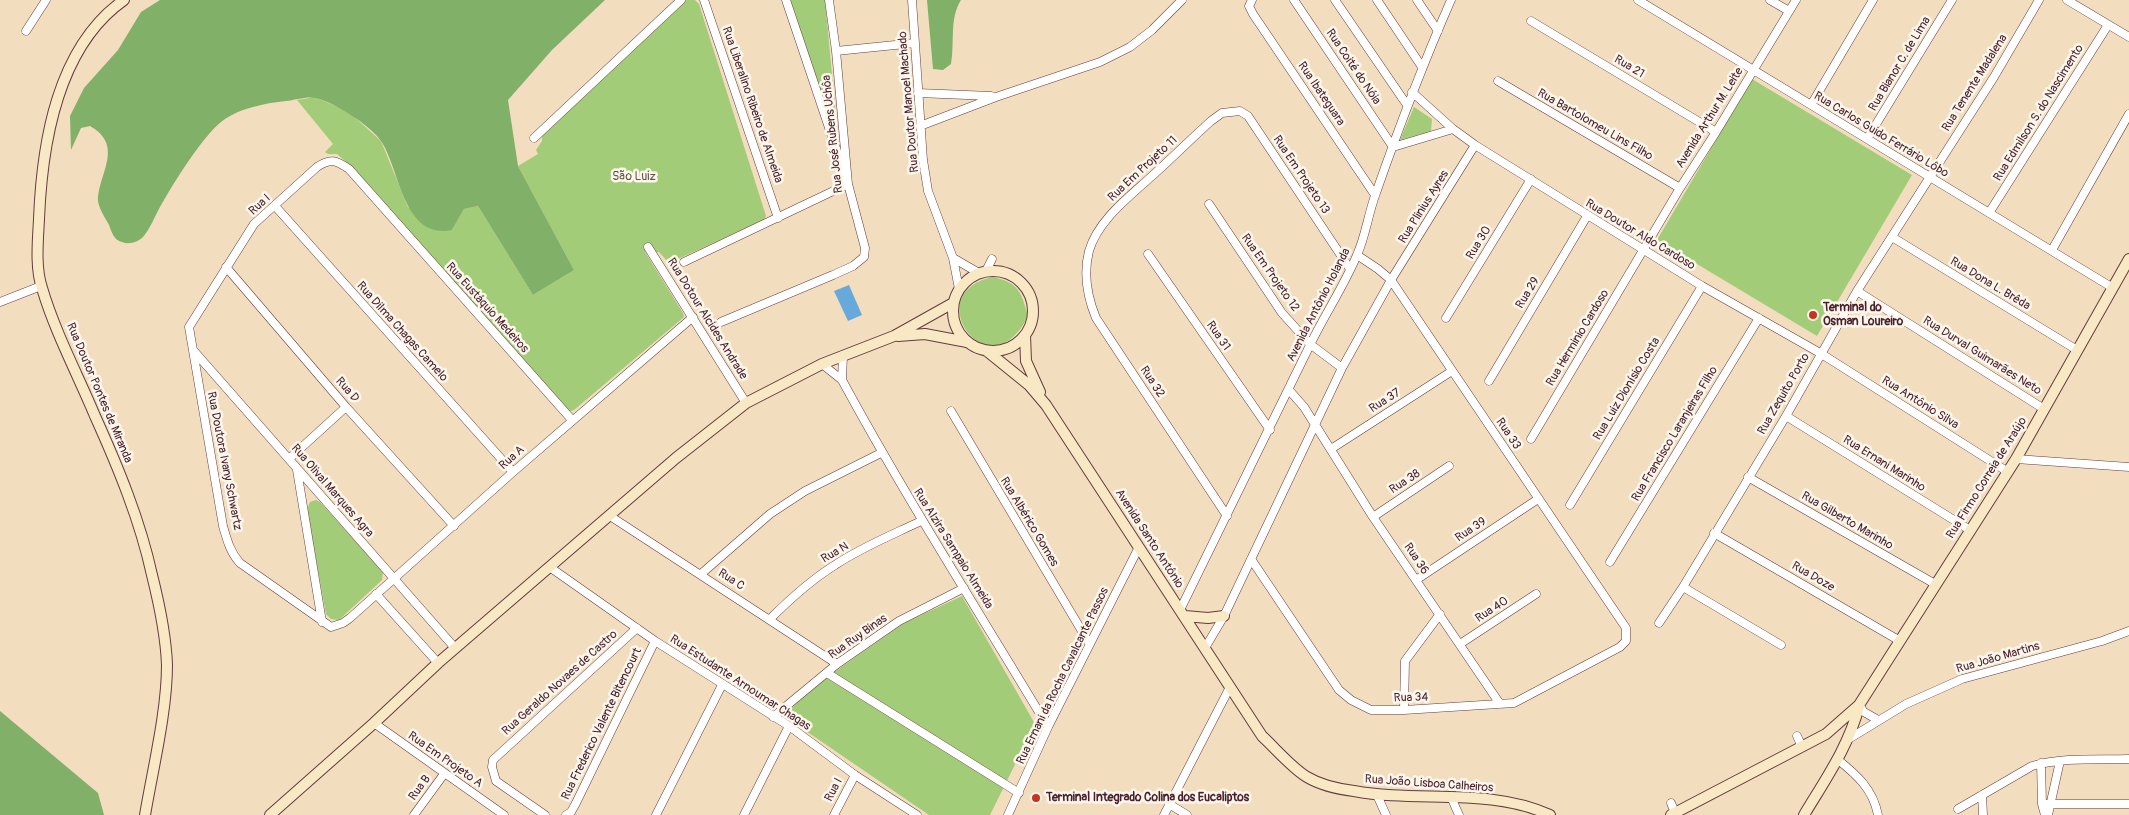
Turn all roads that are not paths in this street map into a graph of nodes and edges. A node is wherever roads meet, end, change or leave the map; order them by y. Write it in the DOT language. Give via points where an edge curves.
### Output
graph roads {
  1 [pos="46,0"];
  2 [pos="124,0"];
  3 [pos="682,0"];
  4 [pos="704,0"];
  5 [pos="786,0"];
  6 [pos="829,0"];
  7 [pos="912,0"];
  8 [pos="1182,0"];
  9 [pos="1294,0"];
  10 [pos="1335,0"];
  11 [pos="1377,0"];
  12 [pos="1417,0"];
  13 [pos="1452,0"];
  14 [pos="1638,0"];
  15 [pos="1770,0"];
  16 [pos="1796,0"];
  17 [pos="1873,0"];
  18 [pos="1952,0"];
  19 [pos="2039,0"];
  20 [pos="2067,0"];
  21 [pos="1250,3"];
  22 [pos="1789,11"];
  23 [pos="1531,21"];
  24 [pos="2108,25"];
  25 [pos="26,31"];
  26 [pos="1438,31"];
  27 [pos="2129,37"];
  28 [pos="915,43"];
  29 [pos="836,51"];
  30 [pos="1422,66"];
  31 [pos="1753,70"];
  32 [pos="1498,81"];
  33 [pos="1412,92"];
  34 [pos="918,93"];
  35 [pos="996,96"];
  36 [pos="1407,105"];
  37 [pos="1811,105"];
  38 [pos="1222,112"];
  39 [pos="2129,114"];
  40 [pos="920,126"];
  41 [pos="1453,129"];
  42 [pos="1716,132"];
  43 [pos="534,138"];
  44 [pos="1867,139"];
  45 [pos="1475,145"];
  46 [pos="1393,147"];
  47 [pos="1930,177"];
  48 [pos="1531,180"];
  49 [pos="848,184"];
  50 [pos="1680,188"];
  51 [pos="1375,195"];
  52 [pos="1209,204"];
  53 [pos="275,206"];
  54 [pos="386,211"];
  55 [pos="1989,214"];
  56 [pos="1587,216"];
  57 [pos="778,218"];
  58 [pos="1892,237"];
  59 [pos="648,247"];
  60 [pos="1645,249"];
  61 [pos="1089,250"];
  62 [pos="2052,250"];
  63 [pos="1148,254"];
  64 [pos="1357,256"];
  65 [pos="953,258"];
  66 [pos="992,259"];
  67 [pos="2129,259"];
  68 [pos="684,262"];
  69 [pos="226,267"];
  70 [pos="1350,269"];
  71 [pos="983,272"];
  72 [pos="1391,280"];
  73 [pos="41,286"];
  74 [pos="1702,286"];
  75 [pos="2113,288"];
  76 [pos="959,289"];
  77 [pos="1857,291"];
  78 [pos="0,302"];
  79 [pos="953,302"];
  80 [pos="693,317"];
  81 [pos="1446,318"];
  82 [pos="1759,318"];
  83 [pos="722,322"];
  84 [pos="1025,335"];
  85 [pos="894,336"];
  86 [pos="967,342"];
  87 [pos="1310,344"];
  88 [pos="191,349"];
  89 [pos="2077,350"];
  90 [pos="987,351"];
  91 [pos="1820,353"];
  92 [pos="843,355"];
  93 [pos="822,364"];
  94 [pos="1342,368"];
  95 [pos="1452,371"];
  96 [pos="842,380"];
  97 [pos="1489,382"];
  98 [pos="1289,390"];
  99 [pos="746,403"];
  100 [pos="1046,405"];
  101 [pos="346,407"];
  102 [pos="2044,409"];
  103 [pos="951,411"];
  104 [pos="1786,416"];
  105 [pos="572,420"];
  106 [pos="1315,425"];
  107 [pos="1270,430"];
  108 [pos="1531,439"];
  109 [pos="1331,449"];
  110 [pos="881,453"];
  111 [pos="290,458"];
  112 [pos="2016,459"];
  113 [pos="1449,466"];
  114 [pos="2129,467"];
  115 [pos="297,468"];
  116 [pos="512,472"];
  117 [pos="2008,472"];
  118 [pos="1748,477"];
  119 [pos="1538,499"];
  120 [pos="1570,505"];
  121 [pos="610,516"];
  122 [pos="1227,516"];
  123 [pos="1373,517"];
  124 [pos="921,521"];
  125 [pos="454,526"];
  126 [pos="1970,530"];
  127 [pos="1714,533"];
  128 [pos="1139,547"];
  129 [pos="1251,559"];
  130 [pos="1610,562"];
  131 [pos="551,568"];
  132 [pos="701,574"];
  133 [pos="393,579"];
  134 [pos="1416,580"];
  135 [pos="1935,584"];
  136 [pos="1683,587"];
  137 [pos="964,588"];
  138 [pos="376,594"];
  139 [pos="1536,594"];
  140 [pos="1183,613"];
  141 [pos="1440,614"];
  142 [pos="1224,616"];
  143 [pos="770,619"];
  144 [pos="322,622"];
  145 [pos="1659,623"];
  146 [pos="638,628"];
  147 [pos="2129,631"];
  148 [pos="1627,635"];
  149 [pos="655,641"];
  150 [pos="1900,641"];
  151 [pos="1089,644"];
  152 [pos="1460,644"];
  153 [pos="1781,645"];
  154 [pos="455,648"];
  155 [pos="1205,648"];
  156 [pos="438,663"];
  157 [pos="837,664"];
  158 [pos="827,673"];
  159 [pos="722,685"];
  160 [pos="1230,688"];
  161 [pos="1500,704"];
  162 [pos="1859,706"];
  163 [pos="1404,710"];
  164 [pos="773,717"];
  165 [pos="1878,720"];
  166 [pos="374,723"];
  167 [pos="788,726"];
  168 [pos="1048,727"];
  169 [pos="1826,734"];
  170 [pos="1797,736"];
  171 [pos="1845,744"];
  172 [pos="1802,747"];
  173 [pos="1837,759"];
  174 [pos="2129,759"];
  175 [pos="2060,761"];
  176 [pos="2041,763"];
  177 [pos="444,774"];
  178 [pos="855,775"];
  179 [pos="1019,792"];
  180 [pos="1377,795"];
  181 [pos="1982,795"];
  182 [pos="1451,797"];
  183 [pos="1169,804"];
  184 [pos="2042,804"];
  185 [pos="2051,804"];
  186 [pos="2129,804"];
  187 [pos="1958,809"];
  188 [pos="1672,810"];
  189 [pos="1545,814"];
  190 [pos="145,815"];
  191 [pos="270,815"];
  192 [pos="414,815"];
  193 [pos="504,815"];
  194 [pos="545,815"];
  195 [pos="566,815"];
  196 [pos="656,815"];
  197 [pos="744,815"];
  198 [pos="834,815"];
  199 [pos="918,815"];
  200 [pos="1008,815"];
  201 [pos="1164,815"];
  202 [pos="1187,815"];
  203 [pos="1386,815"];
  204 [pos="1460,815"];
  205 [pos="1804,815"];
  206 [pos="1878,815"];
  207 [pos="1982,815"];
  208 [pos="2044,815"];
  209 [pos="2048,815"];
  1 -- 25 [label="street"];
  2 -- 73 [label="street, Rua Doutor Pontes de Miranda" via="102,19 81,47 55,100 39,207"];
  3 -- 43 [label="street"];
  4 -- 57 [label="street, Rua Liberalino Ribeiro de Almeida"];
  5 -- 49 [label="street"];
  6 -- 29 [label="street, Rua José Rubens Uchôa"];
  7 -- 28 [label="street, Rua Doutor Manoel Machado"];
  8 -- 35 [label="street" via="1130,47 1100,62"];
  9 -- 46 [label="street, Rua Coité do Nóia"];
  10 -- 36 [label="street"];
  11 -- 30 [label="street"];
  12 -- 26 [label="street"];
  13 -- 26 [label="street, Avenida Antônio Holanda"];
  14 -- 31 [label="street, Rua Carlos Guido Ferrário Lôbo"];
  15 -- 22 [label="street"];
  16 -- 22 [label="street, Avenida Arthur M. Leite"];
  17 -- 37 [label="street"];
  18 -- 44 [label="street, Rua Bianor C. de Lima"];
  19 -- 47 [label="street, Rua Tenente Madalena"];
  20 -- 24 [label="street"];
  21 -- 51 [label="street, Rua Ibateguara" via="1252,14"];
  22 -- 31 [label="street, Avenida Arthur M. Leite"];
  23 -- 42 [label="street, Rua 21"];
  24 -- 27 [label="street"];
  24 -- 55 [label="street, Rua Edmilson S. do Nascimento"];
  26 -- 30 [label="street, Avenida Antônio Holanda"];
  28 -- 29 [label="street"];
  28 -- 34 [label="street, Rua Doutor Manoel Machado"];
  29 -- 49 [label="street, Rua José Rubens Uchôa"];
  30 -- 33 [label="street, Avenida Antônio Holanda"];
  31 -- 37 [label="street, Rua Carlos Guido Ferrário Lôbo"];
  31 -- 42 [label="street, Avenida Arthur M. Leite"];
  32 -- 50 [label="street, Rua Bartolomeu Lins Filho"];
  33 -- 36 [label="street, Avenida Antônio Holanda"];
  33 -- 41 [label="street, Rua Doutor Aldo Cardoso"];
  34 -- 35 [label="street"];
  34 -- 40 [label="street, Rua Doutor Manoel Machado"];
  35 -- 40 [label="street"];
  36 -- 46 [label="street, Avenida Antônio Holanda"];
  37 -- 44 [label="street, Rua Carlos Guido Ferrário Lôbo"];
  38 -- 61 [label="street, Rua Em Projeto 11" via="1113,212"];
  38 -- 70 [label="street, Rua Em Projeto 13" via="1240,111 1248,116"];
  39 -- 62 [label="street"];
  40 -- 65 [label="street, Rua Doutor Manoel Machado" via="928,191"];
  41 -- 45 [label="street, Rua Doutor Aldo Cardoso"];
  41 -- 46 [label="street"];
  42 -- 50 [label="street, Avenida Arthur M. Leite"];
  44 -- 47 [label="street, Rua Carlos Guido Ferrário Lôbo"];
  45 -- 48 [label="street, Rua Doutor Aldo Cardoso"];
  45 -- 72 [label="street, Rua Plinius Ayres"];
  46 -- 51 [label="street, Avenida Antônio Holanda"];
  47 -- 55 [label="street, Rua Carlos Guido Ferrário Lôbo"];
  47 -- 58 [label="street, Rua Zequito Porto"];
  48 -- 56 [label="street, Rua Doutor Aldo Cardoso"];
  48 -- 81 [label="street, Rua 30"];
  49 -- 57 [label="street"];
  49 -- 83 [label="street, Rua José Rubens Uchôa" via="865,248 864,257 833,276"];
  50 -- 60 [label="street, Avenida Arthur M. Leite"];
  51 -- 64 [label="street, Avenida Antônio Holanda"];
  52 -- 87 [label="street, Rua Em Projeto 12" via="1282,313"];
  53 -- 54 [label="street, Rua I" via="317,167 332,160 349,168"];
  53 -- 69 [label="street, Rua I" via="254,224"];
  53 -- 116 [label="street, Rua Dilma Chagas Camelo"];
  54 -- 105 [label="street, Rua Eustáquio Medeiros"];
  55 -- 62 [label="street, Rua Carlos Guido Ferrário Lôbo"];
  56 -- 60 [label="street, Rua Doutor Aldo Cardoso"];
  56 -- 97 [label="street, Rua 29"];
  57 -- 68 [label="street"];
  58 -- 77 [label="street, Rua Zequito Porto"];
  58 -- 89 [label="street, Rua Dona L. Brêda"];
  59 -- 80 [label="street, Rua Dotour Alcides Andrade"];
  60 -- 74 [label="street, Rua Doutor Aldo Cardoso"];
  60 -- 108 [label="street, Rua Herminio Cardoso"];
  61 -- 122 [label="street, Rua 32" via="1088,296 1096,318"];
  62 -- 75 [label="street, Rua Carlos Guido Ferrário Lôbo"];
  63 -- 107 [label="street, Rua 31"];
  64 -- 70 [label="street, Avenida Antônio Holanda"];
  64 -- 72 [label="street, Rua 33"];
  65 -- 71 [label="street"];
  65 -- 76 [label="street, Rua Doutor Manoel Machado"];
  66 -- 71 [label="street"];
  67 -- 75 [label="street, Rua Firmo Correia de Araújo"];
  69 -- 88 [label="street, Rua I" via="189,327"];
  69 -- 101 [label="street, Rua D"];
  70 -- 87 [label="street, Avenida Antônio Holanda"];
  71 -- 76 [label="street" via="968,279"];
  71 -- 84 [label="street" via="1000,271 1023,284 1033,310"];
  72 -- 94 [label="street"];
  72 -- 95 [label="street, Rua 33"];
  73 -- 78 [label="street"];
  73 -- 190 [label="street, Rua Doutor Pontes de Miranda" via="69,361 128,495 152,576 163,631 167,664 164,699"];
  74 -- 82 [label="street, Rua Doutor Aldo Cardoso"];
  74 -- 120 [label="street, Rua Luiz Dionísio Costa"];
  75 -- 89 [label="street, Rua Firmo Correia de Araújo"];
  76 -- 79 [label="street"];
  77 -- 91 [label="street, Rua Zequito Porto"];
  77 -- 102 [label="street, Rua Durval Guimarães Neto"];
  79 -- 85 [label="street"];
  79 -- 86 [label="street" via="955,324"];
  80 -- 99 [label="street, Rua Dotour Alcides Andrade"];
  80 -- 105 [label="street, Rua A"];
  82 -- 91 [label="street, Rua Doutor Aldo Cardoso"];
  82 -- 130 [label="street, Rua Francisco Laranjeiras Filho"];
  84 -- 90 [label="street" via="1008,348"];
  84 -- 100 [label="street, Avenida Santo Antônio" via="1026,361"];
  85 -- 86 [label="street" via="925,334"];
  85 -- 92 [label="street"];
  86 -- 90 [label="street"];
  87 -- 94 [label="street, Rua Em Projeto 12"];
  87 -- 98 [label="street, Avenida Antônio Holanda"];
  88 -- 111 [label="street, Rua Olival Marques Agra"];
  88 -- 144 [label="street, Rua Doutora Ivany Schwartz" via="223,526 233,556"];
  89 -- 102 [label="street, Rua Firmo Correia de Araújo"];
  90 -- 100 [label="street, Avenida Santo Antônio" via="1029,385"];
  91 -- 104 [label="street, Rua Zequito Porto"];
  91 -- 117 [label="street, Rua Antônio Silva"];
  92 -- 93 [label="street"];
  92 -- 96 [label="street"];
  93 -- 96 [label="street, Rua Alzira Sampaio Almeida"];
  93 -- 99 [label="street"];
  94 -- 106 [label="street"];
  95 -- 109 [label="street, Rua 37"];
  95 -- 119 [label="street, Rua 33"];
  96 -- 110 [label="street, Rua Alzira Sampaio Almeida"];
  98 -- 106 [label="street, Rua 36"];
  98 -- 107 [label="street, Avenida Antônio Holanda"];
  99 -- 121 [label="street"];
  100 -- 128 [label="street, Avenida Santo Antônio"];
  101 -- 111 [label="street"];
  101 -- 125 [label="street, Rua D"];
  102 -- 112 [label="street, Rua Firmo Correia de Araújo"];
  103 -- 151 [label="street, Rua Albérico Gomes"];
  104 -- 118 [label="street, Rua Zequito Porto"];
  104 -- 126 [label="street, Rua Ernani Marinho"];
  105 -- 116 [label="street, Rua A"];
  106 -- 109 [label="street, Rua 36"];
  106 -- 129 [label="street"];
  107 -- 122 [label="street, Avenida Antônio Holanda"];
  109 -- 123 [label="street, Rua 36"];
  110 -- 124 [label="street, Rua Alzira Sampaio Almeida"];
  110 -- 132 [label="street" via="805,491 770,514"];
  111 -- 115 [label="street, Rua Olival Marques Agra"];
  112 -- 114 [label="street"];
  112 -- 117 [label="street, Rua Firmo Correia de Araújo"];
  113 -- 123 [label="street, Rua 38"];
  115 -- 133 [label="street, Rua Olival Marques Agra"];
  115 -- 144 [label="street"];
  116 -- 125 [label="street, Rua A"];
  117 -- 126 [label="street, Rua Firmo Correia de Araújo"];
  118 -- 127 [label="street, Rua Zequito Porto"];
  118 -- 135 [label="street, Rua Gilberto Marinho"];
  119 -- 134 [label="street, Rua 39"];
  119 -- 148 [label="street, Rua 33" via="1626,628"];
  121 -- 131 [label="street"];
  121 -- 132 [label="street, Rua C"];
  122 -- 140 [label="street, Avenida Antônio Holanda"];
  123 -- 134 [label="street, Rua 36"];
  124 -- 137 [label="street, Rua Alzira Sampaio Almeida"];
  124 -- 143 [label="street, Rua N" via="836,564 802,589"];
  125 -- 133 [label="street, Rua A"];
  126 -- 135 [label="street, Rua Firmo Correia de Araújo"];
  127 -- 136 [label="street, Rua Zequito Porto"];
  127 -- 150 [label="street, Rua Doze"];
  128 -- 140 [label="street, Avenida Santo Antônio"];
  128 -- 151 [label="street, Rua Ernani da Rocha Cavalcante Passos"];
  129 -- 142 [label="street"];
  129 -- 163 [label="street, Rua 34" via="1339,690 1371,710"];
  131 -- 146 [label="street, Rua Estudante Arnoumar Chagas"];
  131 -- 154 [label="street"];
  132 -- 143 [label="street, Rua C"];
  133 -- 138 [label="street, Rua A"];
  133 -- 154 [label="street, Rua Olival Marques Agra"];
  134 -- 141 [label="street, Rua 36"];
  135 -- 150 [label="street, Rua Firmo Correia de Araújo"];
  136 -- 145 [label="street, Rua Zequito Porto"];
  136 -- 153 [label="street"];
  137 -- 157 [label="street, Rua Ruy Binas" via="900,621"];
  137 -- 168 [label="street, Rua Alzira Sampaio Almeida"];
  138 -- 144 [label="street, Rua A" via="343,623 331,626"];
  138 -- 156 [label="street"];
  139 -- 152 [label="street, Rua 40"];
  140 -- 142 [label="street" via="1208,618"];
  140 -- 155 [label="street, Avenida Santo Antônio"];
  141 -- 152 [label="street, Rua 36"];
  141 -- 163 [label="street" via="1405,661"];
  142 -- 155 [label="street"];
  143 -- 157 [label="street, Rua C"];
  146 -- 149 [label="street, Rua Estudante Arnoumar Chagas"];
  146 -- 194 [label="street, Rua Geraldo Novaes de Castro" via="493,760 496,781"];
  147 -- 165 [label="street, Rua João Martins" via="1962,679"];
  148 -- 161 [label="street, Rua 34" via="1620,647 1612,652 1514,703"];
  149 -- 159 [label="street, Rua Estudante Arnoumar Chagas"];
  149 -- 195 [label="street, Rua Frederico Valente Bitencourt" via="576,803"];
  150 -- 162 [label="street, Rua Firmo Correia de Araújo"];
  151 -- 168 [label="street, Rua Ernani da Rocha Cavalcante Passos"];
  152 -- 161 [label="street, Rua 36"];
  154 -- 156 [label="street"];
  155 -- 160 [label="street, Avenida Santo Antônio"];
  156 -- 166 [label="street"];
  157 -- 158 [label="street, Rua Ruy Binas"];
  158 -- 164 [label="street, Rua Ruy Binas"];
  158 -- 179 [label="street"];
  159 -- 164 [label="street, Rua Estudante Arnoumar Chagas"];
  159 -- 196 [label="street"];
  160 -- 180 [label="street, Rua João Lisboa Calheiros" via="1262,736 1306,777 1329,787"];
  160 -- 183 [label="street"];
  161 -- 163 [label="street, Rua 34"];
  162 -- 165 [label="street"];
  162 -- 169 [label="street, Rua Firmo Correia de Araújo"];
  162 -- 171 [label="street, Rua Firmo Correia de Araújo"];
  164 -- 167 [label="street, Rua Estudante Arnoumar Chagas"];
  165 -- 171 [label="street, Rua João Martins"];
  166 -- 177 [label="street, Rua Em Projeto A"];
  166 -- 191 [label="street"];
  167 -- 178 [label="street, Rua Estudante Arnoumar Chagas"];
  167 -- 197 [label="street"];
  168 -- 179 [label="street, Rua Ernani da Rocha Cavalcante Passos"];
  169 -- 171 [label="street"];
  169 -- 172 [label="street, Rua Firmo Correia de Araújo"];
  170 -- 172 [label="street"];
  171 -- 173 [label="street, Rua Firmo Correia de Araújo"];
  172 -- 188 [label="street, Rua Firmo Correia de Araújo"];
  173 -- 205 [label="street, Rua Firmo Correia de Araújo"];
  173 -- 206 [label="street" via="1866,785"];
  174 -- 175 [label="street"];
  175 -- 176 [label="street"];
  175 -- 185 [label="street"];
  176 -- 181 [label="street"];
  176 -- 184 [label="street"];
  177 -- 192 [label="street, Rua B"];
  177 -- 193 [label="street, Rua Em Projeto A"];
  178 -- 198 [label="street, Rua I"];
  178 -- 199 [label="street, Rua Estudante Arnoumar Chagas"];
  179 -- 200 [label="street, Rua Ernani da Rocha Cavalcante Passos"];
  180 -- 182 [label="street, Rua João Lisboa Calheiros"];
  180 -- 203 [label="street"];
  181 -- 187 [label="street"];
  181 -- 207 [label="street"];
  182 -- 189 [label="street, Rua João Lisboa Calheiros" via="1532,807"];
  182 -- 204 [label="street"];
  183 -- 201 [label="street"];
  183 -- 202 [label="street"];
  184 -- 185 [label="street"];
  184 -- 208 [label="street"];
  185 -- 186 [label="street"];
  185 -- 209 [label="street"];
}
